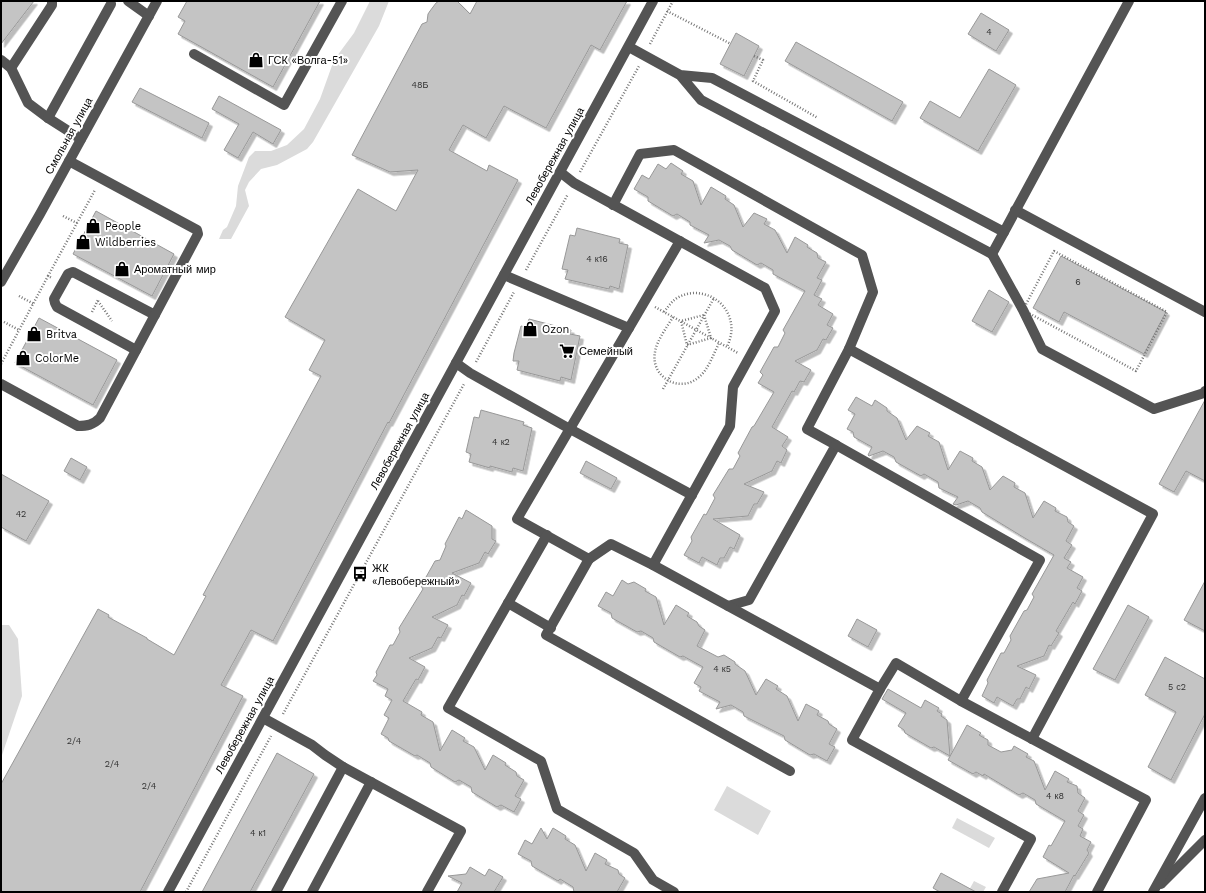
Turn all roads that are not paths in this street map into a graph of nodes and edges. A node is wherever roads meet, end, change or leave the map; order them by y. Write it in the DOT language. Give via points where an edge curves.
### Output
graph roads {
  1 [pos="52,1"];
  2 [pos="128,1"];
  3 [pos="157,1"];
  4 [pos="342,1"];
  5 [pos="1129,1"];
  6 [pos="653,2"];
  7 [pos="112,4"];
  8 [pos="149,16"];
  9 [pos="629,47"];
  10 [pos="194,54"];
  11 [pos="1,60"];
  12 [pos="11,68"];
  13 [pos="680,75"];
  14 [pos="48,118"];
  15 [pos="81,139"];
  16 [pos="69,161"];
  17 [pos="560,172"];
  18 [pos="613,205"];
  19 [pos="1015,210"];
  20 [pos="1004,232"];
  21 [pos="680,241"];
  22 [pos="992,254"];
  23 [pos="504,275"];
  24 [pos="1,282"];
  25 [pos="1205,312"];
  26 [pos="155,315"];
  27 [pos="629,328"];
  28 [pos="849,349"];
  29 [pos="136,350"];
  30 [pos="456,363"];
  31 [pos="1,384"];
  32 [pos="1205,391"];
  33 [pos="570,429"];
  34 [pos="836,445"];
  35 [pos="692,495"];
  36 [pos="547,535"];
  37 [pos="589,559"];
  38 [pos="653,564"];
  39 [pos="508,603"];
  40 [pos="728,606"];
  41 [pos="551,628"];
  42 [pos="880,689"];
  43 [pos="961,701"];
  44 [pos="263,718"];
  45 [pos="1032,739"];
  46 [pos="343,767"];
  47 [pos="790,771"];
  48 [pos="371,782"];
  49 [pos="1205,798"];
  50 [pos="1205,840"];
  51 [pos="168,892"];
  52 [pos="276,892"];
  53 [pos="312,892"];
  54 [pos="427,892"];
  55 [pos="674,892"];
  56 [pos="1002,892"];
  57 [pos="1097,892"];
  58 [pos="1153,892"];
  1 -- 12 [label="street" via="52,5"];
  2 -- 8 [label="street"];
  3 -- 8 [label="street, Смольная улица"];
  4 -- 10 [label="street" via="284,105"];
  5 -- 19 [label="street"];
  6 -- 9 [label="street, Левобережная улица"];
  7 -- 14 [label="street"];
  8 -- 15 [label="street, Смольная улица"];
  9 -- 13 [label="street"];
  9 -- 17 [label="street, Левобережная улица"];
  11 -- 12 [label="street"];
  12 -- 14 [label="street" via="28,103"];
  13 -- 20 [label="street" via="712,78"];
  13 -- 22 [label="street" via="701,100"];
  14 -- 15 [label="street"];
  15 -- 16 [label="street, Смольная улица"];
  16 -- 24 [label="street, Смольная улица"];
  16 -- 26 [label="street" via="197,230 198,234"];
  17 -- 18 [label="street"];
  17 -- 23 [label="street, Левобережная улица"];
  18 -- 21 [label="street"];
  18 -- 28 [label="street" via="640,154 674,150 862,255 873,292"];
  19 -- 20 [label="street"];
  19 -- 25 [label="street"];
  20 -- 22 [label="street"];
  21 -- 27 [label="street"];
  21 -- 35 [label="street" via="765,288 775,311 733,387 730,426"];
  22 -- 32 [label="street" via="1042,348 1154,409"];
  23 -- 27 [label="street"];
  23 -- 30 [label="street, Левобережная улица"];
  26 -- 29 [label="street"];
  26 -- 29 [label="street" via="73,272 68,274 54,299 56,305"];
  27 -- 33 [label="street"];
  28 -- 34 [label="street" via="807,429"];
  28 -- 45 [label="street" via="1154,514"];
  29 -- 31 [label="street" via="100,418 84,426 78,426"];
  30 -- 33 [label="street" via="470,374"];
  30 -- 44 [label="street, Левобережная улица"];
  33 -- 35 [label="street"];
  33 -- 36 [label="street" via="517,519"];
  34 -- 40 [label="street" via="749,600"];
  34 -- 43 [label="street" via="1040,560"];
  35 -- 38 [label="street"];
  36 -- 37 [label="street"];
  36 -- 39 [label="street"];
  37 -- 38 [label="street" via="611,544"];
  37 -- 41 [label="street"];
  38 -- 40 [label="street"];
  39 -- 41 [label="street"];
  39 -- 55 [label="street" via="448,708 540,762 557,809 634,853 653,880"];
  40 -- 42 [label="street"];
  41 -- 47 [label="street" via="546,635"];
  42 -- 43 [label="street" via="896,663"];
  42 -- 56 [label="street" via="852,740 1031,839"];
  43 -- 45 [label="street"];
  44 -- 46 [label="street" via="312,745"];
  44 -- 51 [label="street, Левобережная улица"];
  45 -- 57 [label="street" via="1146,800"];
  46 -- 48 [label="street"];
  46 -- 52 [label="street"];
  48 -- 53 [label="street"];
  48 -- 54 [label="street" via="461,831"];
  49 -- 58 [label="street"];
  50 -- 58 [label="street"];
}
